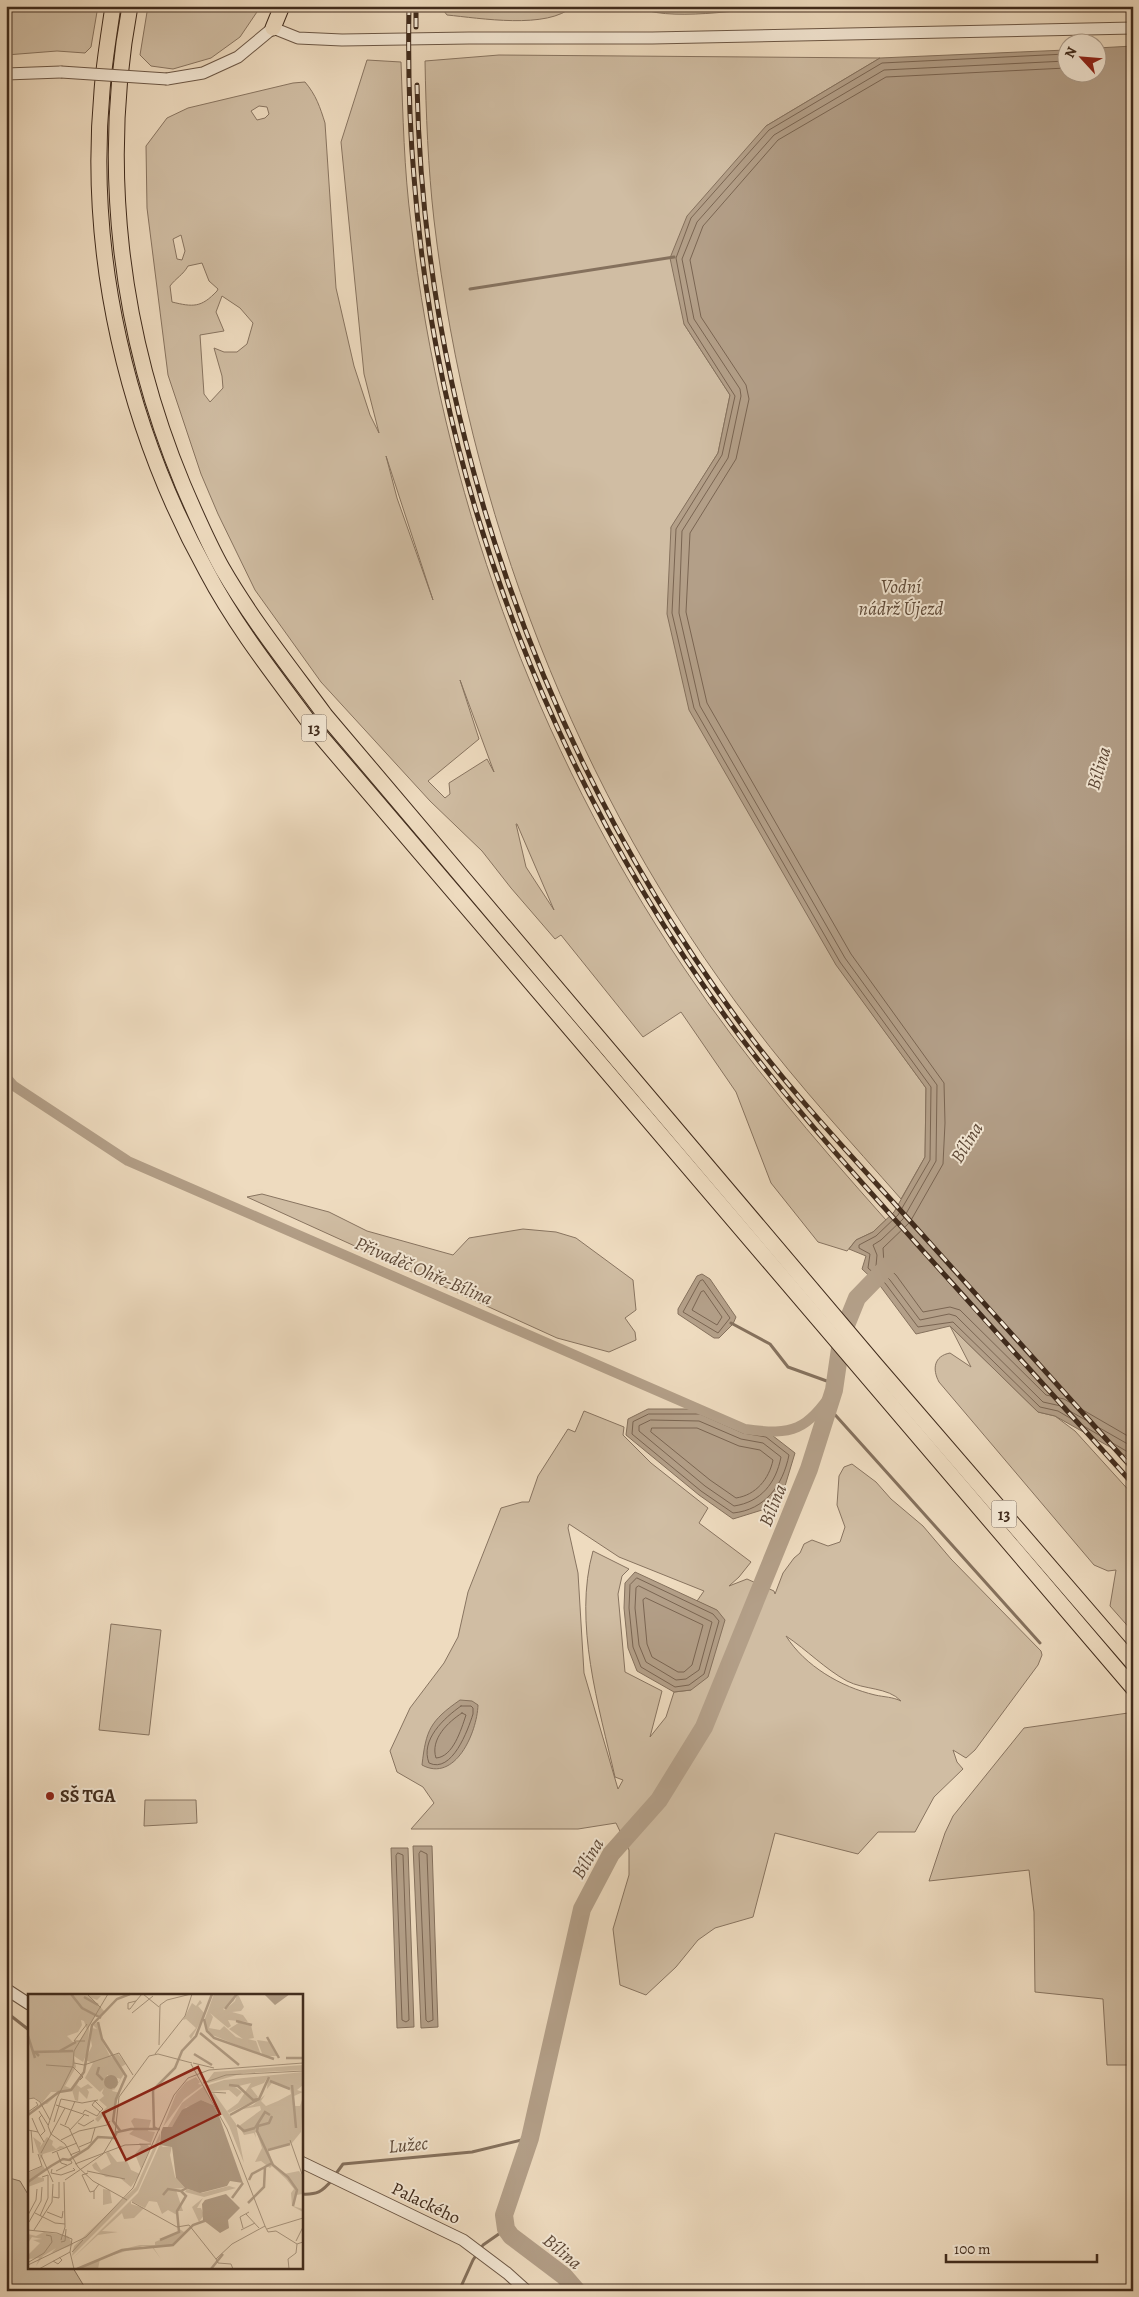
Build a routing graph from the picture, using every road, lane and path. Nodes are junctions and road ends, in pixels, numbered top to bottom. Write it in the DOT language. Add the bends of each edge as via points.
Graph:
graph roads {
  1 [pos="113,6"];
  2 [pos="130,6"];
  3 [pos="282,6"];
  4 [pos="273,28"];
  5 [pos="1133,28"];
  6 [pos="6,74"];
  7 [pos="1133,1663"];
  8 [pos="1133,1688"];
  9 [pos="6,1989"];
  10 [pos="28,2003"];
  11 [pos="302,2162"];
  12 [pos="527,2291"];
  1 -- 8 [label="highway, 13" via="102,91 102,230 124,365 148,445 179,519 239,626 312,726"];
  2 -- 7 [label="highway, 13" via="119,98 116,163 127,298 141,362 165,441 221,566 251,614 325,715"];
  3 -- 4 [label="highway"];
  4 -- 5 [label="street" via="298,38 342,40 652,38"];
  4 -- 6 [label="street, bridge" via="238,57 203,73 167,79 61,72"];
  9 -- 10 [label="street"];
  11 -- 12 [label="street, Palackého" via="455,2236"];
}
